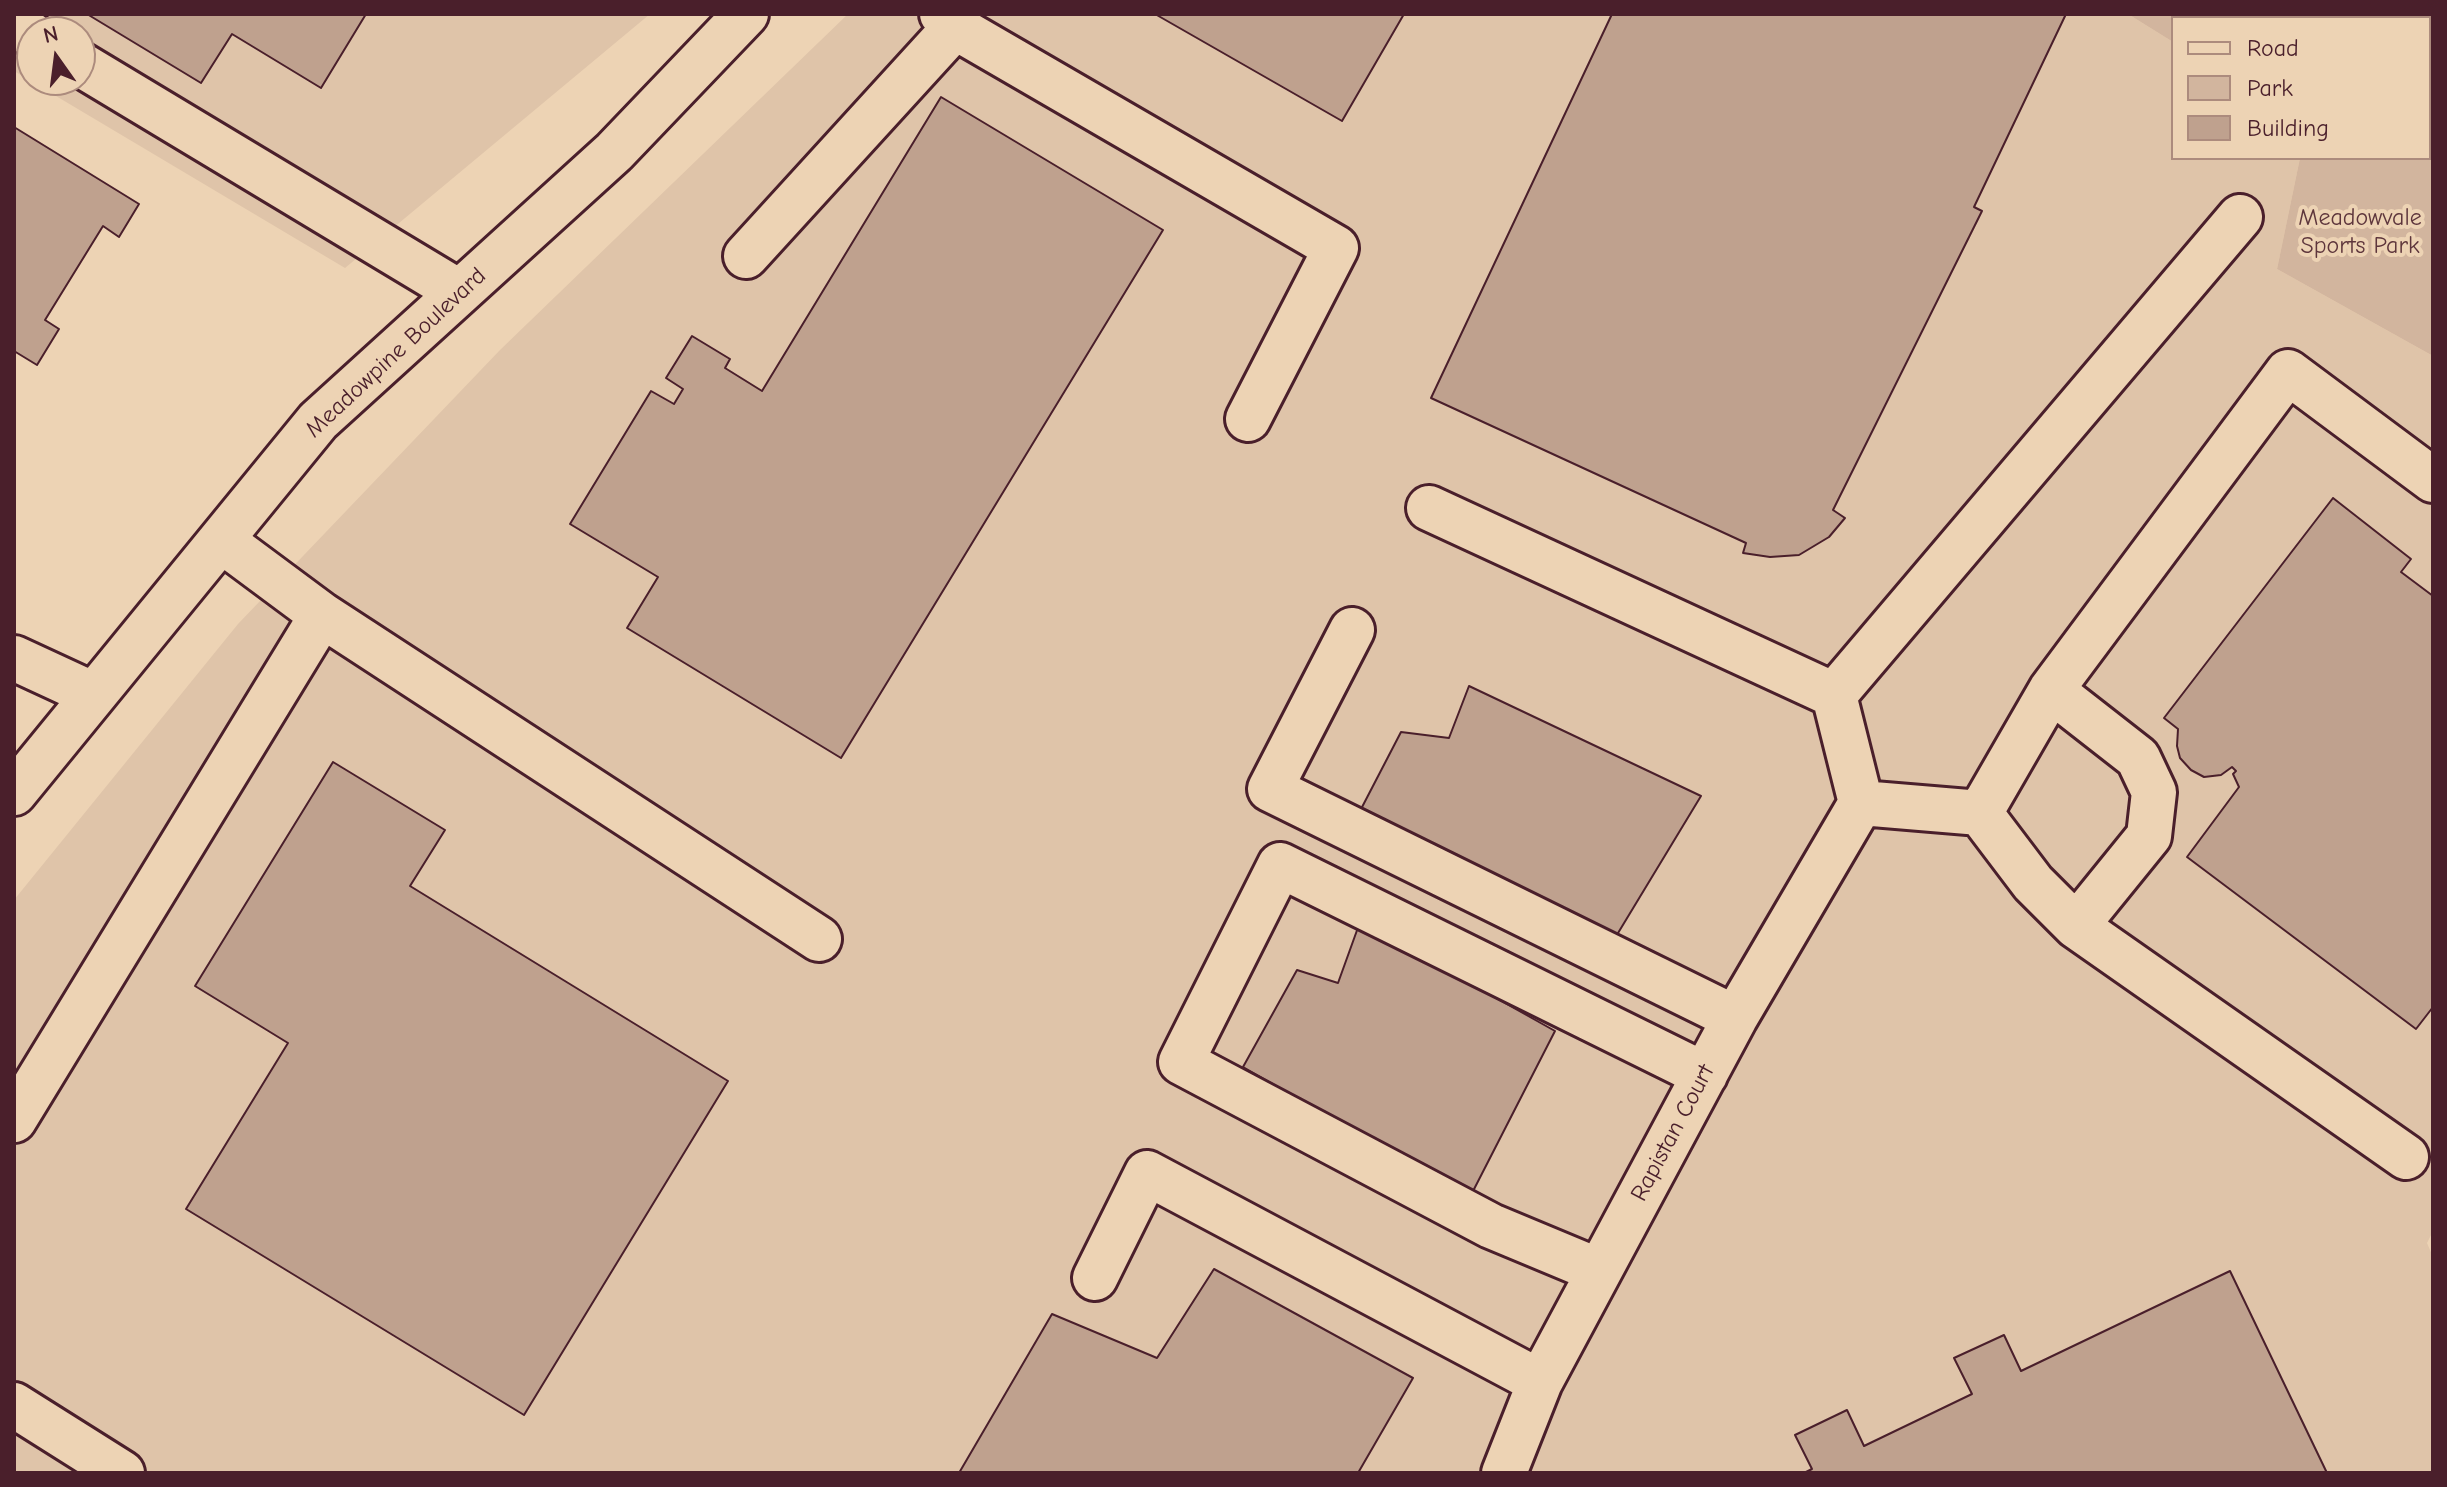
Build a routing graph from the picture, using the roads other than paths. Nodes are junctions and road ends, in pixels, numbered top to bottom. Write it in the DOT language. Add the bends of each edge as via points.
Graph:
graph roads {
  1 [pos="746,14"];
  2 [pos="949,21"];
  3 [pos="96,74"];
  4 [pos="2240,217"];
  5 [pos="746,256"];
  6 [pos="459,292"];
  7 [pos="1248,419"];
  8 [pos="2433,480"];
  9 [pos="1429,508"];
  10 [pos="221,540"];
  11 [pos="322,615"];
  12 [pos="1352,630"];
  13 [pos="14,658"];
  14 [pos="2051,690"];
  15 [pos="94,695"];
  16 [pos="1834,695"];
  17 [pos="14,793"];
  18 [pos="1861,803"];
  19 [pos="1980,813"];
  20 [pos="2076,926"];
  21 [pos="819,939"];
  22 [pos="1735,1018"];
  23 [pos="1705,1075"];
  24 [pos="14,1120"];
  25 [pos="2406,1157"];
  26 [pos="1599,1271"];
  27 [pos="1095,1278"];
  28 [pos="1540,1382"];
  29 [pos="14,1405"];
  30 [pos="122,1473"];
  31 [pos="1504,1473"];
  1 -- 6 [label="street, Meadowpine Boulevard" via="614,152"];
  2 -- 5 [label="street"];
  2 -- 7 [label="street" via="1336,248"];
  3 -- 6 [label="street"];
  4 -- 16 [label="street"];
  6 -- 10 [label="street, Meadowpine Boulevard" via="318,421"];
  8 -- 14 [label="street" via="2288,372"];
  9 -- 16 [label="street"];
  10 -- 11 [label="street"];
  10 -- 15 [label="street, Meadowpine Boulevard"];
  11 -- 21 [label="street"];
  11 -- 24 [label="street"];
  12 -- 22 [label="street" via="1270,789"];
  13 -- 15 [label="street"];
  14 -- 19 [label="street"];
  14 -- 20 [label="street" via="2138,758 2154,792 2149,836"];
  15 -- 17 [label="street, Meadowpine Boulevard"];
  16 -- 18 [label="street"];
  18 -- 19 [label="street"];
  18 -- 22 [label="street, Rapistan Court"];
  19 -- 20 [label="street" via="2033,883"];
  20 -- 25 [label="street"];
  22 -- 23 [label="street, Rapistan Court"];
  23 -- 26 [label="street, Rapistan Court"];
  23 -- 26 [label="street" via="1280,865 1181,1062 1491,1226"];
  26 -- 28 [label="street, Rapistan Court"];
  27 -- 28 [label="street" via="1147,1173"];
  28 -- 31 [label="street, Rapistan Court"];
  29 -- 30 [label="street"];
}
